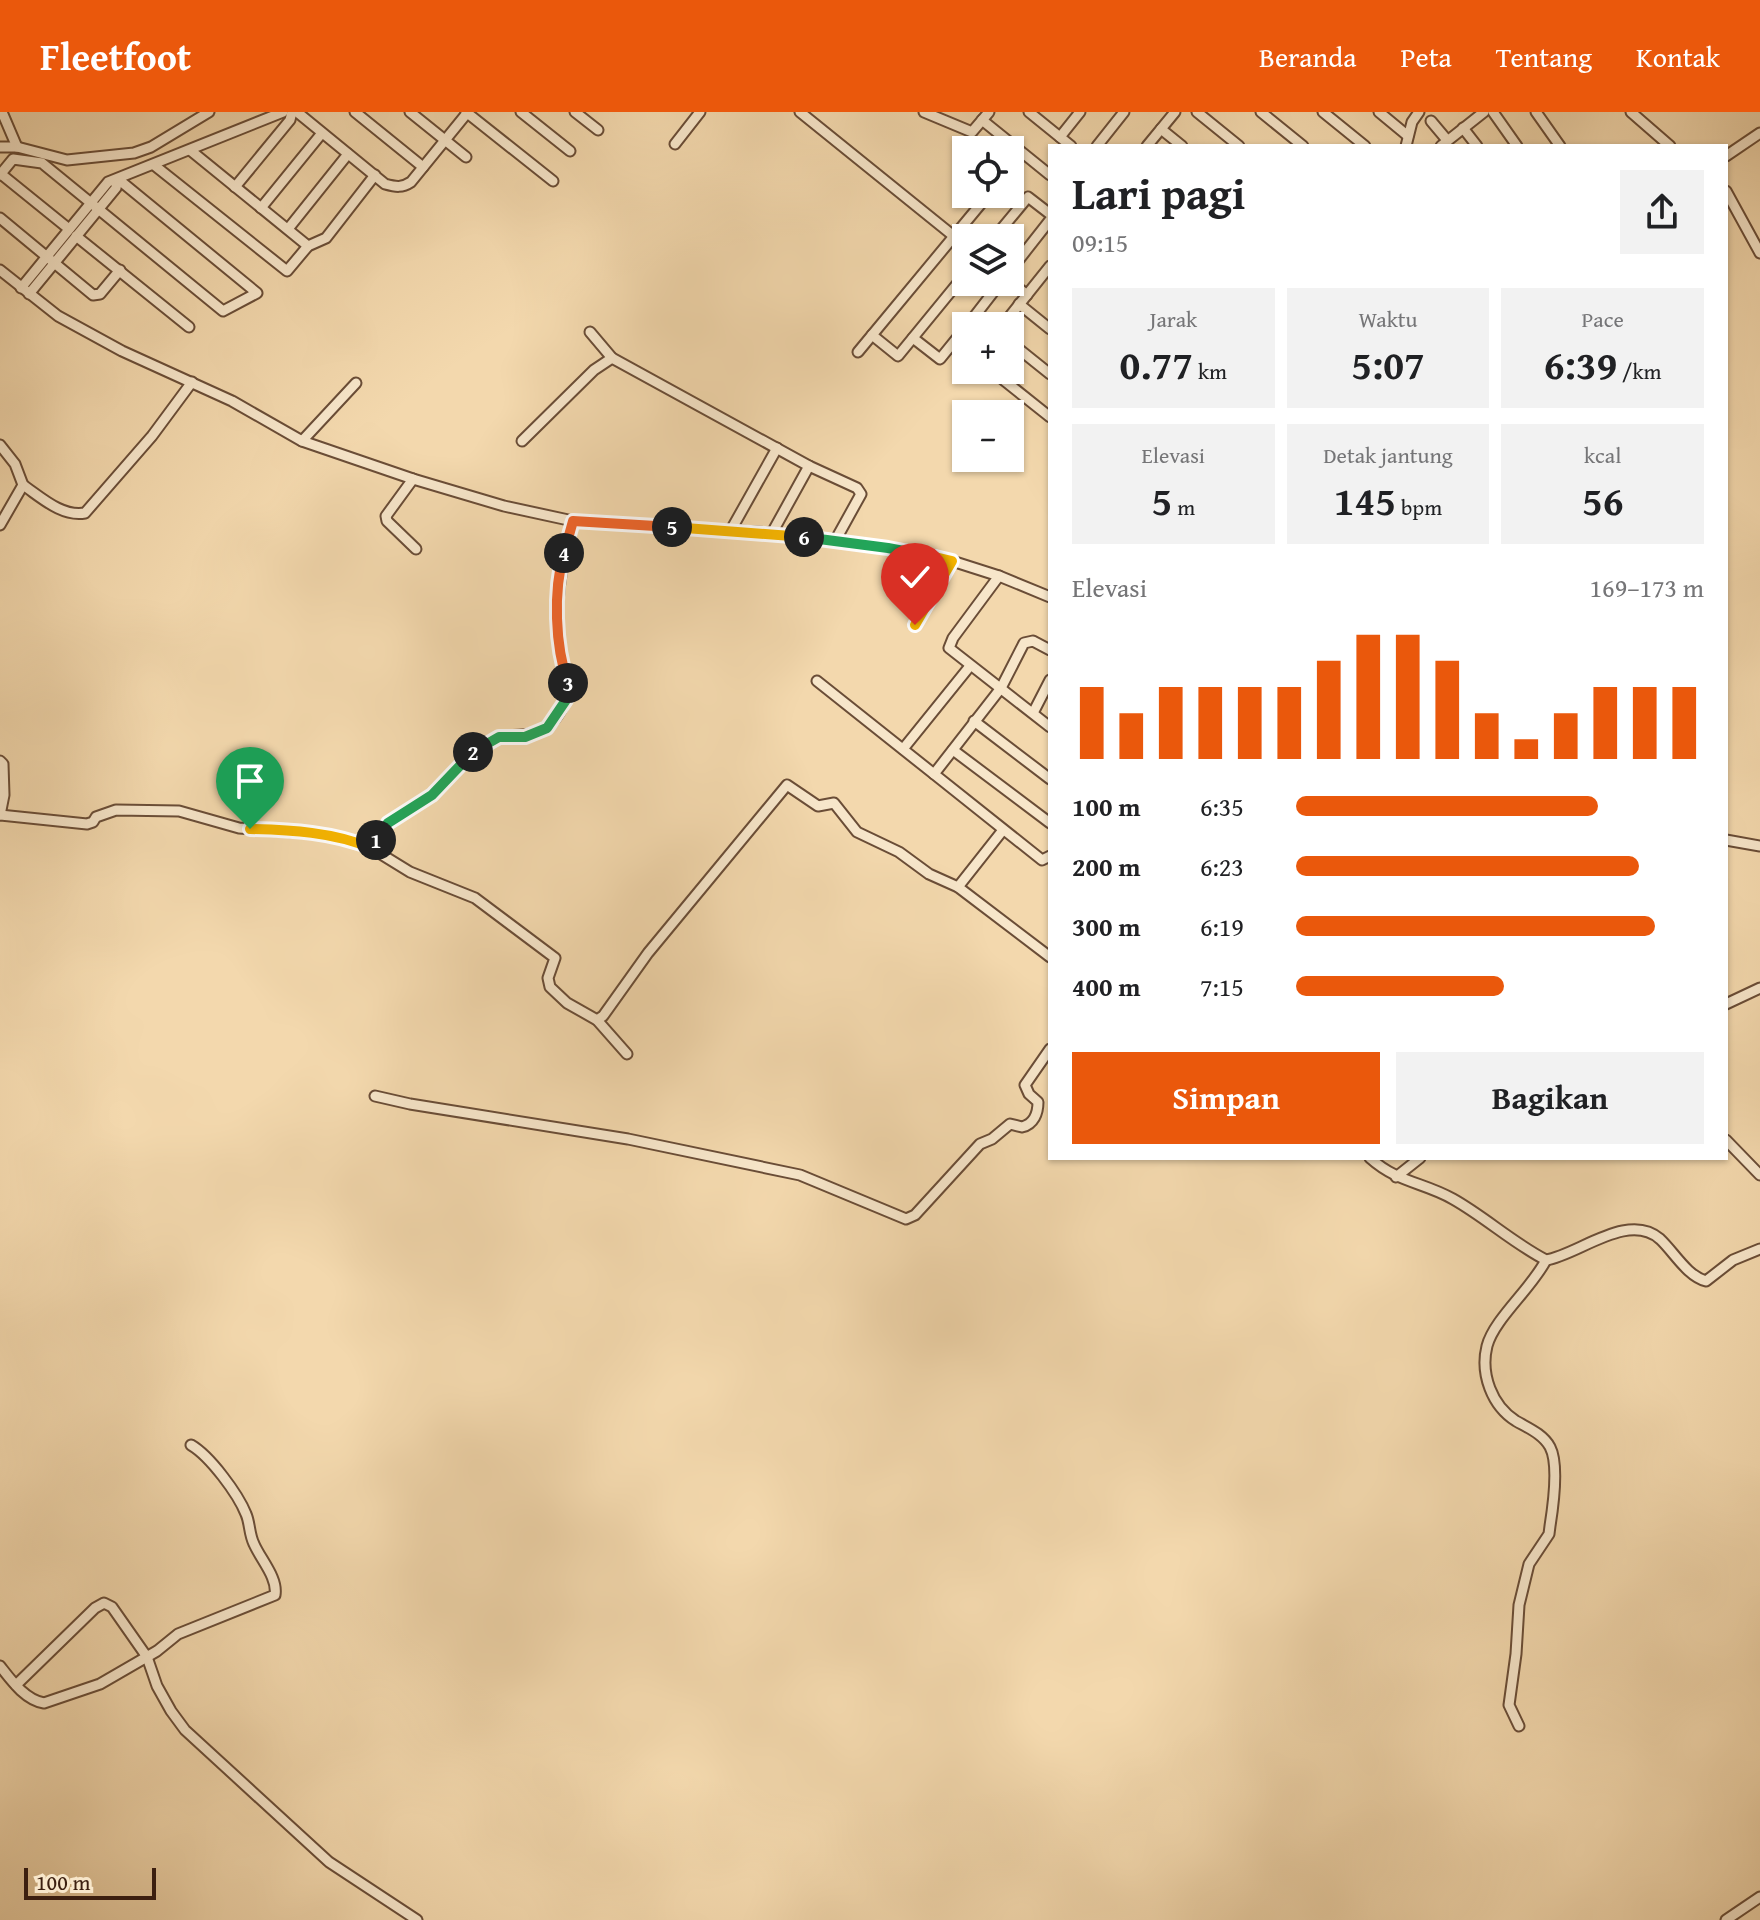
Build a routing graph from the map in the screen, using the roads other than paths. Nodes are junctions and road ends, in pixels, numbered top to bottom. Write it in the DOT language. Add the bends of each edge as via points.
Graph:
graph roads {
  1 [pos="2,112"];
  2 [pos="209,112"];
  3 [pos="283,112"];
  4 [pos="294,112"];
  5 [pos="355,112"];
  6 [pos="410,112"];
  7 [pos="467,112"];
  8 [pos="521,112"];
  9 [pos="575,112"];
  10 [pos="684,112"];
  11 [pos="800,112"];
  12 [pos="924,112"];
  13 [pos="1080,112"];
  14 [pos="1124,112"];
  15 [pos="1175,112"];
  16 [pos="1197,112"];
  17 [pos="1261,112"];
  18 [pos="1323,112"];
  19 [pos="1379,112"];
  20 [pos="1419,112"];
  21 [pos="1493,112"];
  22 [pos="1536,112"];
  23 [pos="1631,112"];
  24 [pos="1032,113"];
  25 [pos="1478,113"];
  26 [pos="942,115"];
  27 [pos="697,116"];
  28 [pos="985,116"];
  29 [pos="1431,121"];
  30 [pos="1463,128"];
  31 [pos="1161,129"];
  32 [pos="598,130"];
  33 [pos="322,133"];
  34 [pos="1760,133"];
  35 [pos="1060,137"];
  36 [pos="445,140"];
  37 [pos="1407,141"];
  38 [pos="1444,143"];
  39 [pos="675,144"];
  40 [pos="1069,144"];
  41 [pos="1099,144"];
  42 [pos="1149,144"];
  43 [pos="1180,144"];
  44 [pos="1237,144"];
  45 [pos="1301,144"];
  46 [pos="1363,144"];
  47 [pos="1475,144"];
  48 [pos="1516,144"];
  49 [pos="1559,144"];
  50 [pos="1668,144"];
  51 [pos="0,147"];
  52 [pos="17,147"];
  53 [pos="190,150"];
  54 [pos="570,151"];
  55 [pos="348,154"];
  56 [pos="1728,155"];
  57 [pos="466,157"];
  58 [pos="154,165"];
  59 [pos="423,167"];
  60 [pos="1048,173"];
  61 [pos="0,175"];
  62 [pos="375,175"];
  63 [pos="118,179"];
  64 [pos="553,181"];
  65 [pos="235,187"];
  66 [pos="1728,195"];
  67 [pos="95,206"];
  68 [pos="261,208"];
  69 [pos="977,208"];
  70 [pos="1048,212"];
  71 [pos="0,218"];
  72 [pos="1048,223"];
  73 [pos="964,224"];
  74 [pos="1006,224"];
  75 [pos="288,229"];
  76 [pos="72,232"];
  77 [pos="952,234"];
  78 [pos="952,238"];
  79 [pos="308,246"];
  80 [pos="1024,253"];
  81 [pos="1760,253"];
  82 [pos="50,259"];
  83 [pos="0,270"];
  84 [pos="120,270"];
  85 [pos="1048,272"];
  86 [pos="952,290"];
  87 [pos="25,291"];
  88 [pos="1024,293"];
  89 [pos="1027,295"];
  90 [pos="990,296"];
  91 [pos="1019,304"];
  92 [pos="977,312"];
  93 [pos="1013,312"];
  94 [pos="189,327"];
  95 [pos="1048,327"];
  96 [pos="590,332"];
  97 [pos="872,335"];
  98 [pos="913,338"];
  99 [pos="952,344"];
  100 [pos="858,352"];
  101 [pos="1024,353"];
  102 [pos="612,358"];
  103 [pos="1048,372"];
  104 [pos="192,382"];
  105 [pos="356,383"];
  106 [pos="1009,384"];
  107 [pos="1048,415"];
  108 [pos="302,441"];
  109 [pos="522,441"];
  110 [pos="0,445"];
  111 [pos="777,448"];
  112 [pos="809,466"];
  113 [pos="413,479"];
  114 [pos="23,485"];
  115 [pos="573,521"];
  116 [pos="0,525"];
  117 [pos="731,530"];
  118 [pos="772,533"];
  119 [pos="835,541"];
  120 [pos="416,549"];
  121 [pos="952,561"];
  122 [pos="999,576"];
  123 [pos="1048,596"];
  124 [pos="915,625"];
  125 [pos="1048,649"];
  126 [pos="970,666"];
  127 [pos="817,681"];
  128 [pos="1048,684"];
  129 [pos="1001,688"];
  130 [pos="1033,713"];
  131 [pos="974,721"];
  132 [pos="1048,725"];
  133 [pos="903,749"];
  134 [pos="953,750"];
  135 [pos="0,761"];
  136 [pos="934,774"];
  137 [pos="1048,777"];
  138 [pos="0,815"];
  139 [pos="1048,821"];
  140 [pos="1003,830"];
  141 [pos="1728,840"];
  142 [pos="1760,846"];
  143 [pos="371,848"];
  144 [pos="1048,857"];
  145 [pos="958,887"];
  146 [pos="1048,955"];
  147 [pos="1760,988"];
  148 [pos="1728,1003"];
  149 [pos="597,1020"];
  150 [pos="1048,1052"];
  151 [pos="627,1054"];
  152 [pos="375,1096"];
  153 [pos="1728,1142"];
  154 [pos="1373,1160"];
  155 [pos="1417,1160"];
  156 [pos="1760,1175"];
  157 [pos="1396,1177"];
  158 [pos="1760,1249"];
  159 [pos="1546,1260"];
  160 [pos="191,1445"];
  161 [pos="147,1657"];
  162 [pos="0,1666"];
  163 [pos="16,1685"];
  164 [pos="1519,1726"];
  165 [pos="1760,1897"];
  166 [pos="417,1920"];
  167 [pos="1726,1920"];
  1 -- 52 [label="street"];
  2 -- 52 [label="street" via="134,153 67,160"];
  3 -- 53 [label="street"];
  4 -- 33 [label="street"];
  4 -- 65 [label="street"];
  5 -- 59 [label="street"];
  6 -- 36 [label="street"];
  7 -- 36 [label="street"];
  7 -- 64 [label="street"];
  8 -- 54 [label="street"];
  9 -- 32 [label="street"];
  10 -- 27 [label="street"];
  11 -- 77 [label="street"];
  12 -- 26 [label="street"];
  13 -- 35 [label="street"];
  14 -- 41 [label="street"];
  15 -- 31 [label="street"];
  16 -- 44 [label="street"];
  17 -- 45 [label="street"];
  18 -- 46 [label="street"];
  19 -- 37 [label="street"];
  20 -- 37 [label="street"];
  21 -- 48 [label="street"];
  22 -- 49 [label="street"];
  23 -- 50 [label="street"];
  24 -- 35 [label="street"];
  25 -- 30 [label="street"];
  26 -- 28 [label="street" via="972,132"];
  27 -- 39 [label="street"];
  28 -- 60 [label="street"];
  29 -- 38 [label="street"];
  30 -- 38 [label="street"];
  30 -- 47 [label="street"];
  31 -- 42 [label="street"];
  31 -- 43 [label="street"];
  33 -- 55 [label="street"];
  33 -- 68 [label="street"];
  34 -- 56 [label="street"];
  35 -- 40 [label="street"];
  36 -- 57 [label="street"];
  36 -- 59 [label="street"];
  51 -- 52 [label="street"];
  53 -- 58 [label="street"];
  53 -- 65 [label="street"];
  55 -- 62 [label="street"];
  55 -- 75 [label="street"];
  58 -- 63 [label="street"];
  58 -- 79 [label="street" via="283,270"];
  59 -- 62 [label="street" via="404,187 385,184"];
  61 -- 67 [label="street" via="13,159 42,163"];
  61 -- 76 [label="street"];
  62 -- 79 [label="street" via="326,238"];
  63 -- 67 [label="street" via="108,182"];
  63 -- 67 [label="street" via="257,293 223,311"];
  65 -- 68 [label="street"];
  66 -- 81 [label="street"];
  67 -- 76 [label="street"];
  68 -- 75 [label="street"];
  69 -- 73 [label="street"];
  70 -- 74 [label="street" via="1028,197"];
  71 -- 82 [label="street"];
  72 -- 80 [label="street"];
  75 -- 79 [label="street"];
  76 -- 82 [label="street"];
  76 -- 84 [label="street"];
  78 -- 97 [label="street"];
  82 -- 84 [label="street" via="97,296"];
  82 -- 87 [label="street"];
  83 -- 87 [label="street"];
  84 -- 94 [label="street"];
  85 -- 89 [label="street"];
  86 -- 98 [label="street"];
  87 -- 104 [label="street" via="81,329"];
  88 -- 89 [label="street"];
  89 -- 91 [label="street"];
  90 -- 92 [label="street"];
  91 -- 93 [label="street"];
  91 -- 95 [label="street"];
  96 -- 102 [label="street"];
  97 -- 98 [label="street" via="898,356"];
  97 -- 100 [label="street"];
  98 -- 99 [label="street" via="940,359"];
  101 -- 103 [label="street"];
  102 -- 109 [label="street"];
  102 -- 111 [label="street"];
  104 -- 108 [label="street"];
  104 -- 114 [label="street" via="85,513 59,509"];
  105 -- 108 [label="street"];
  106 -- 107 [label="street"];
  108 -- 113 [label="street"];
  110 -- 114 [label="street"];
  111 -- 112 [label="street"];
  111 -- 117 [label="street"];
  112 -- 118 [label="street"];
  112 -- 119 [label="street" via="861,494"];
  113 -- 115 [label="street"];
  113 -- 120 [label="street" via="386,516"];
  114 -- 116 [label="street"];
  115 -- 117 [label="street"];
  115 -- 143 [label="street" via="557,598 560,652 569,686 553,723 540,733 483,744 432,795 388,823"];
  117 -- 118 [label="street"];
  118 -- 119 [label="street"];
  119 -- 121 [label="street"];
  121 -- 122 [label="street"];
  121 -- 124 [label="street"];
  122 -- 123 [label="street"];
  122 -- 126 [label="street" via="950,645"];
  125 -- 129 [label="street" via="1033,641 1024,643"];
  126 -- 129 [label="street"];
  126 -- 133 [label="street"];
  127 -- 133 [label="street"];
  128 -- 130 [label="street"];
  129 -- 130 [label="street"];
  129 -- 131 [label="street"];
  130 -- 132 [label="street"];
  131 -- 134 [label="street"];
  131 -- 137 [label="street"];
  133 -- 136 [label="street"];
  134 -- 136 [label="street"];
  134 -- 139 [label="street"];
  135 -- 138 [label="street"];
  136 -- 140 [label="street"];
  138 -- 143 [label="street" via="87,824 116,810 179,811 239,828 321,834"];
  140 -- 144 [label="street" via="1042,860"];
  140 -- 145 [label="street"];
  141 -- 142 [label="street"];
  143 -- 149 [label="street" via="420,877 464,892 517,928 555,958 548,978 554,992"];
  145 -- 146 [label="street"];
  145 -- 149 [label="street" via="857,832 834,803 818,806 787,785"];
  147 -- 148 [label="street"];
  149 -- 151 [label="street"];
  150 -- 152 [label="street" via="1025,1085 1038,1102 1030,1123 1010,1124 980,1144 906,1219 800,1175"];
  153 -- 156 [label="street"];
  154 -- 157 [label="street"];
  155 -- 157 [label="street"];
  157 -- 159 [label="street" via="1445,1194"];
  158 -- 159 [label="street" via="1733,1260 1706,1281 1660,1239 1641,1230 1602,1237"];
  159 -- 164 [label="street" via="1492,1334 1486,1354 1486,1378 1498,1405 1545,1439 1552,1452 1549,1534 1529,1564 1519,1605 1509,1705"];
  160 -- 161 [label="street" via="206,1456 243,1507 276,1592 178,1634"];
  161 -- 163 [label="street" via="100,1684 44,1703"];
  161 -- 163 [label="street" via="104,1603"];
  161 -- 166 [label="street" via="157,1686 185,1730 329,1862"];
  162 -- 163 [label="street"];
  165 -- 167 [label="street"];
}
